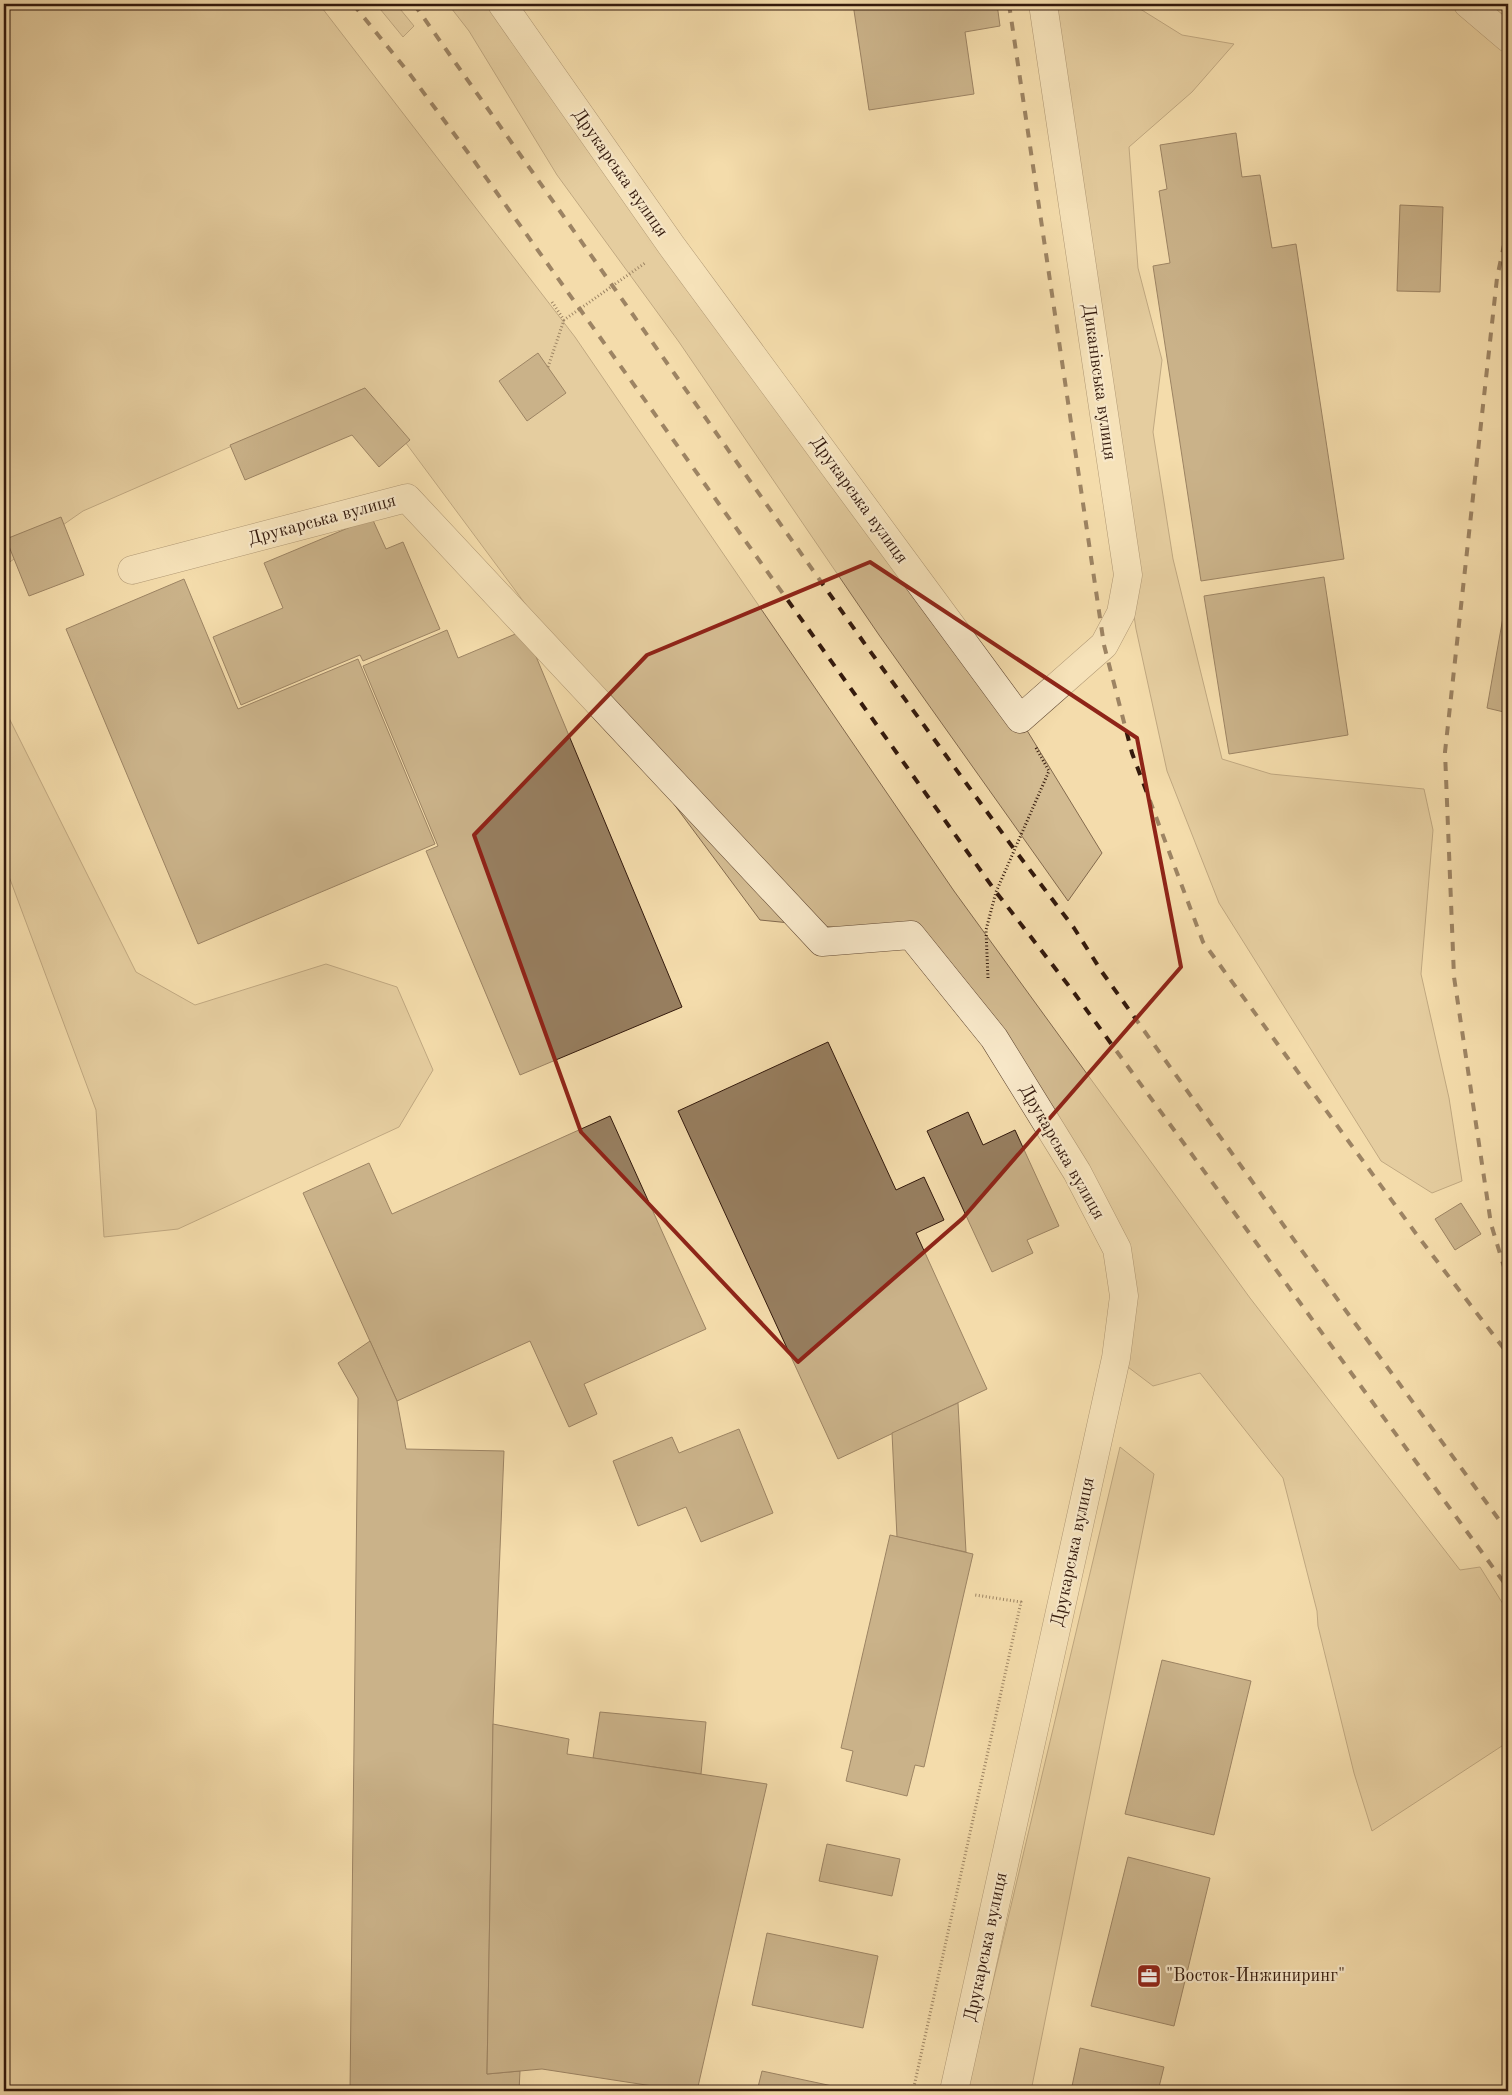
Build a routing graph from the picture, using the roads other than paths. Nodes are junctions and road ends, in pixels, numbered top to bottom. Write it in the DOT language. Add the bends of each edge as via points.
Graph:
graph roads {
  1 [pos="502,4"];
  2 [pos="1043,4"];
  3 [pos="1468,4"];
  4 [pos="1508,38"];
  5 [pos="132,570"];
  6 [pos="1020,719"];
  7 [pos="954,2091"];
  1 -- 6 [label="street, Друкарська вулиця" via="671,245"];
  2 -- 6 [label="street, Диканівська вулиця" via="1128,575 1121,613 1104,645"];
  3 -- 4 [label="street"];
  5 -- 7 [label="street, Друкарська вулиця" via="407,498 822,942 912,935 994,1038 1078,1172 1116,1248 1124,1296 1116,1358"];
}
